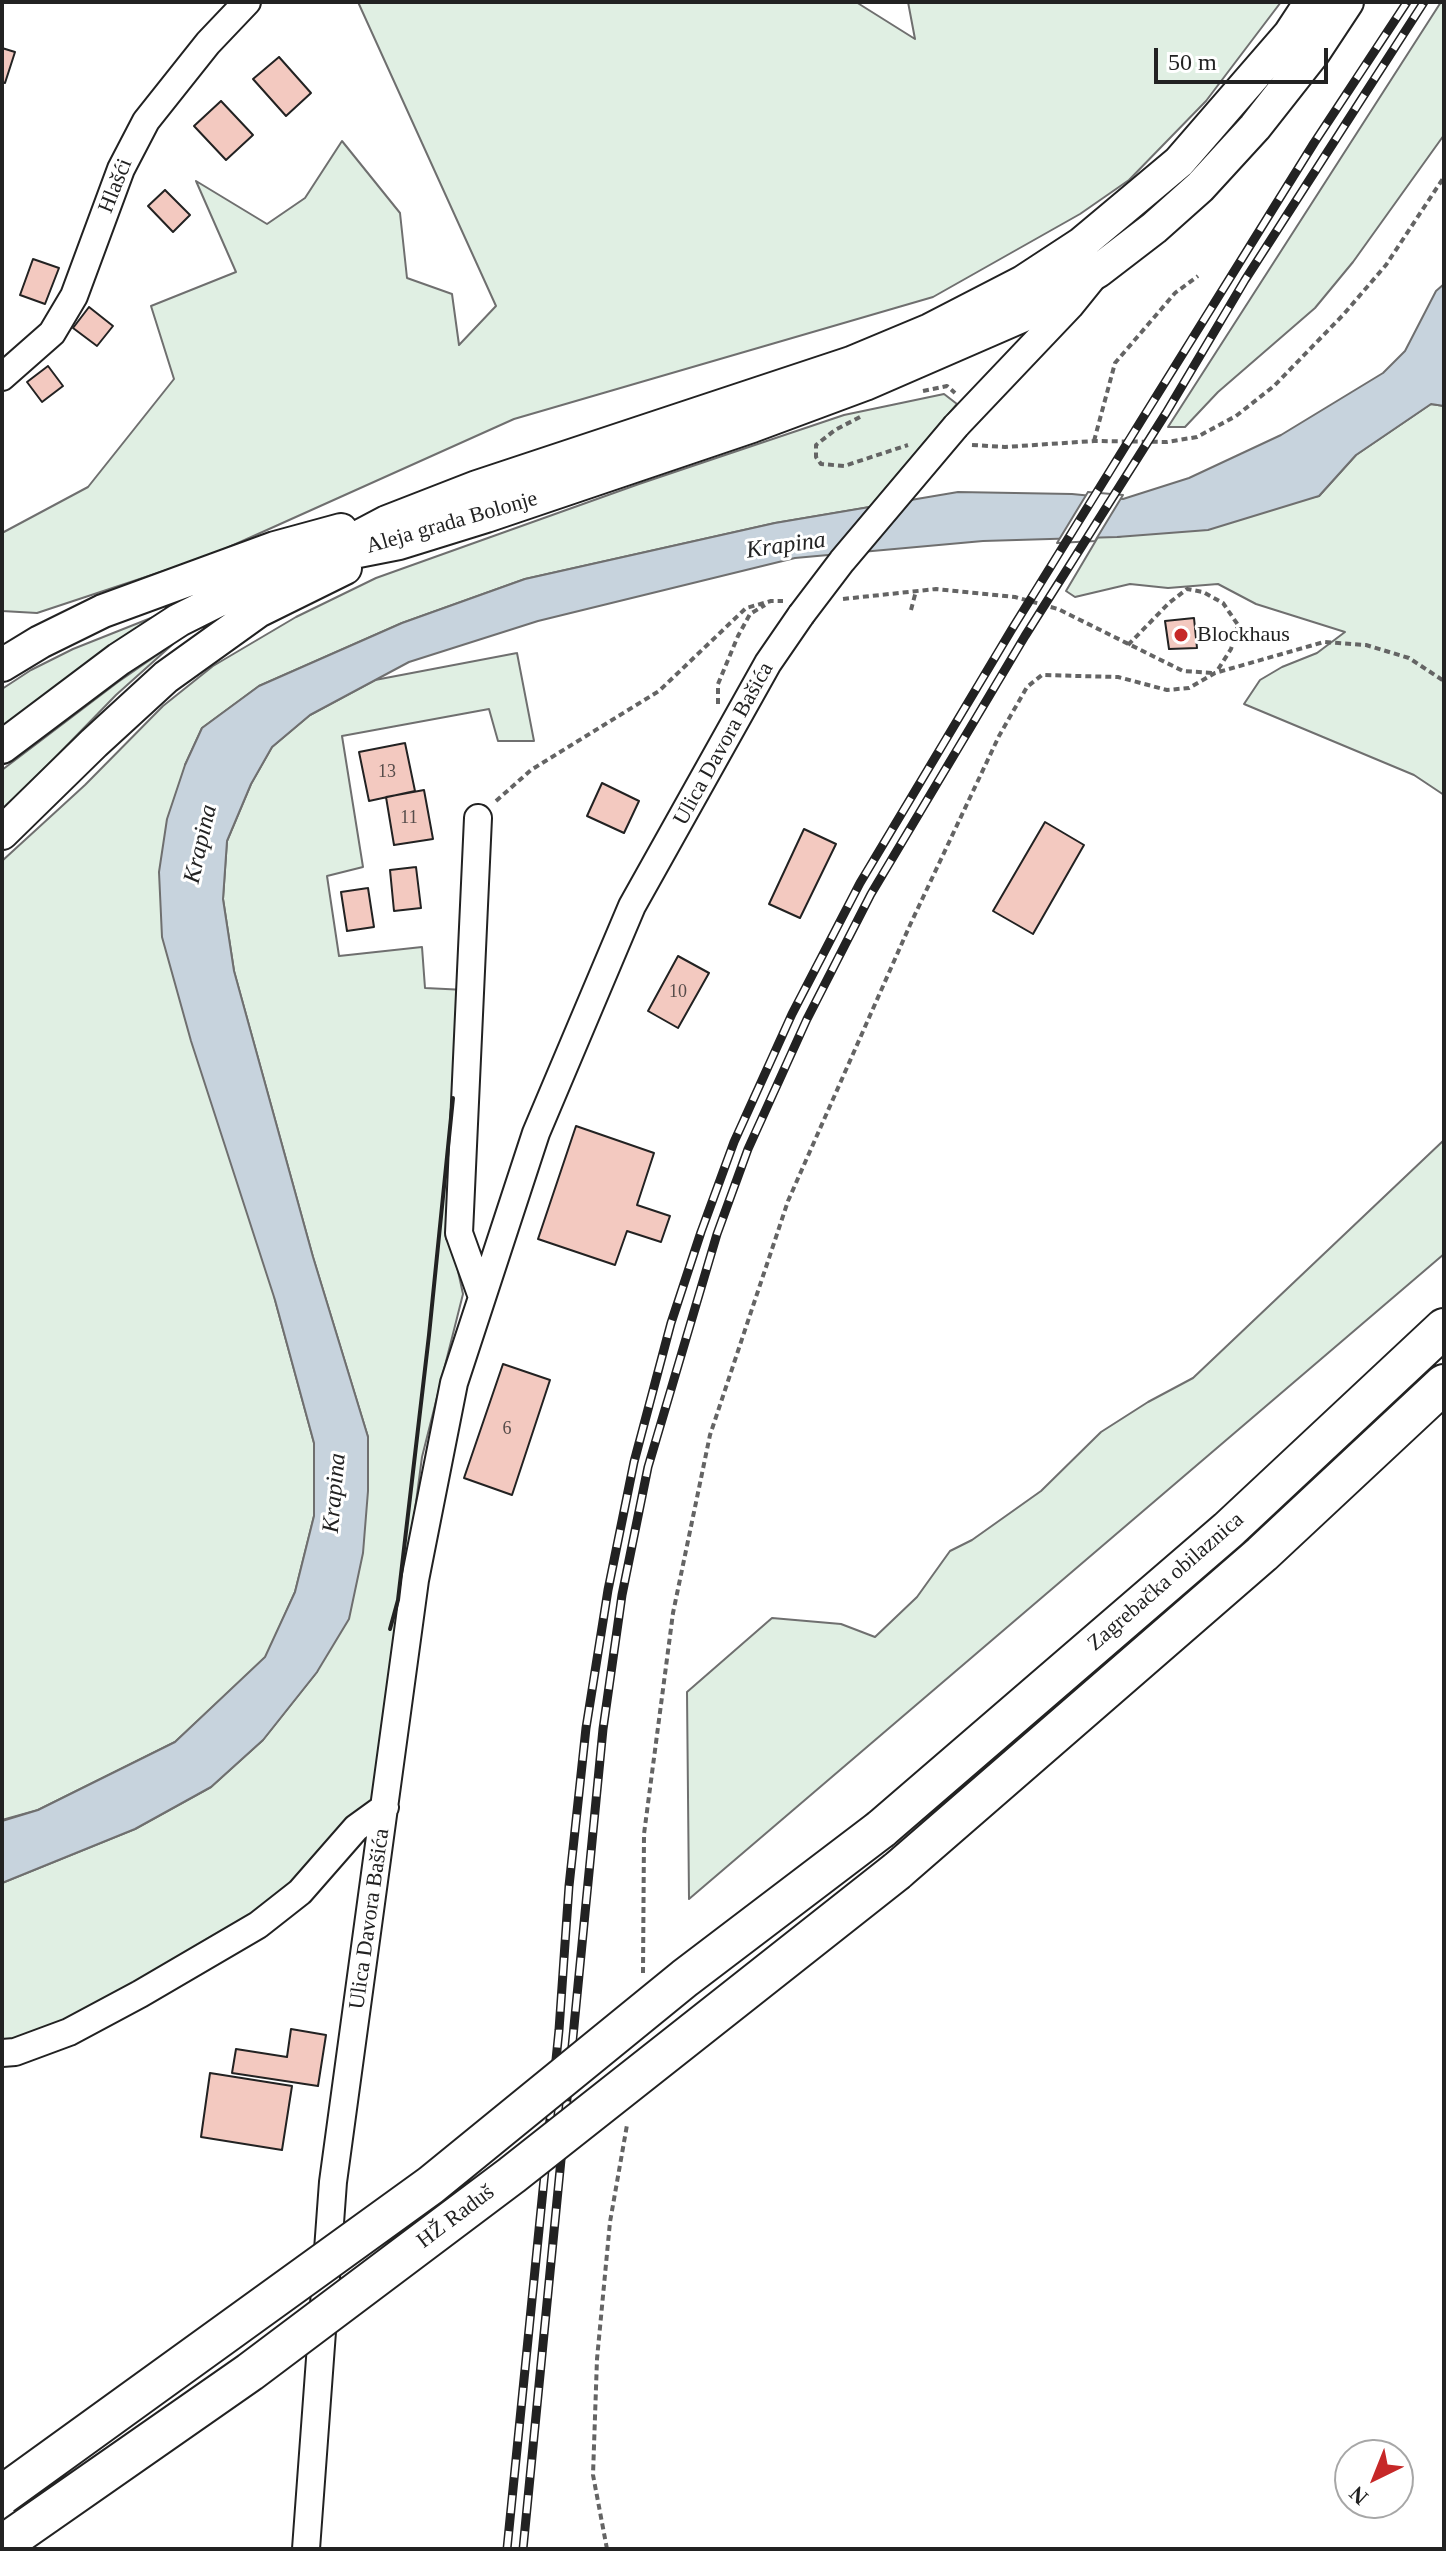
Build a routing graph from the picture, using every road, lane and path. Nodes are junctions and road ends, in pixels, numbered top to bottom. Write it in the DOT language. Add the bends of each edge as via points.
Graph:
graph roads {
  1 [pos="247,2"];
  2 [pos="1311,2"];
  3 [pos="1347,2"];
  4 [pos="1444,177"];
  5 [pos="1098,271"];
  6 [pos="1198,276"];
  7 [pos="2,377"];
  8 [pos="922,391"];
  9 [pos="868,414"];
  10 [pos="963,426"];
  11 [pos="1094,441"];
  12 [pos="918,442"];
  13 [pos="393,532"];
  14 [pos="916,591"];
  15 [pos="771,601"];
  16 [pos="1058,609"];
  17 [pos="911,610"];
  18 [pos="1128,645"];
  19 [pos="2,665"];
  20 [pos="1215,673"];
  21 [pos="1444,681"];
  22 [pos="737,721"];
  23 [pos="2,747"];
  24 [pos="478,818"];
  25 [pos="2,833"];
  26 [pos="482,1297"];
  27 [pos="1444,1328"];
  28 [pos="1444,1384"];
  29 [pos="385,1807"];
  30 [pos="881,1829"];
  31 [pos="897,1871"];
  32 [pos="643,1987"];
  33 [pos="2,2053"];
  34 [pos="629,2112"];
  35 [pos="2,2495"];
  36 [pos="2,2514"];
  37 [pos="2,2545"];
  38 [pos="8,2549"];
  39 [pos="306,2549"];
  40 [pos="607,2549"];
  1 -- 7 [label="street, Hlašći" via="146,121 121,169 74,296 52,333"];
  2 -- 13 [label="main road, Aleja grada Bolonje" via="1290,34 1179,162 1081,244 1023,282 851,363 477,487"];
  3 -- 5 [label="main road, Aleja grada Bolonje" via="1255,127 1200,187"];
  4 -- 11 [label="path" via="1386,265 1343,315 1274,386 1236,416 1197,437"];
  5 -- 10 [label="street, Ulica Davora Bašića"];
  5 -- 13 [label="main road, Aleja grada Bolonje" via="1026,314 752,426"];
  6 -- 11 [label="path" via="1175,293 1115,363"];
  8 -- 10 [label="path" via="947,386"];
  9 -- 12 [label="path" via="816,445 821,464 844,466"];
  10 -- 11 [label="path" via="1005,447"];
  10 -- 22 [label="street, Ulica Davora Bašića, bridge" via="842,561 768,663"];
  13 -- 19 [label="main road" via="326,533 193,577 103,611"];
  13 -- 23 [label="main road, Aleja grada Bolonje" via="259,580 179,620"];
  13 -- 25 [label="main road" via="258,611 166,677"];
  14 -- 17 [label="path"];
  15 -- 22 [label="path" via="750,614 718,684 719,708"];
  16 -- 18 [label="path"];
  18 -- 20 [label="path" via="1183,671"];
  18 -- 20 [label="path" via="1187,589 1203,592 1223,603 1238,625 1231,649"];
  20 -- 21 [label="path" via="1324,642 1366,645 1409,658"];
  20 -- 32 [label="path" via="1189,688 1167,690 1118,677 1042,675 1027,687 986,763 788,1201 710,1435 673,1613 644,1834"];
  22 -- 26 [label="street, Ulica Davora Bašića" via="632,906 536,1133"];
  24 -- 26 [label="street" via="459,1233"];
  26 -- 29 [label="street, Ulica Davora Bašića" via="454,1383 415,1580"];
  27 -- 30 [label="highway, Zagrebačka obilaznica" via="1228,1530"];
  28 -- 31 [label="highway, Zagrebačka obilaznica" via="1262,1554"];
  29 -- 33 [label="street" via="356,1828 300,1892 258,1925 69,2032"];
  29 -- 39 [label="street, Ulica Davora Bašića" via="333,2182"];
  30 -- 35 [label="highway, HŽ Raduš, bridge" via="685,1978 431,2185"];
  31 -- 37 [label="highway, HŽ Raduš, bridge" via="499,2185 250,2372"];
  34 -- 40 [label="path" via="610,2222 597,2359 593,2475"];
  36 -- 38 [label="main road"];
}
